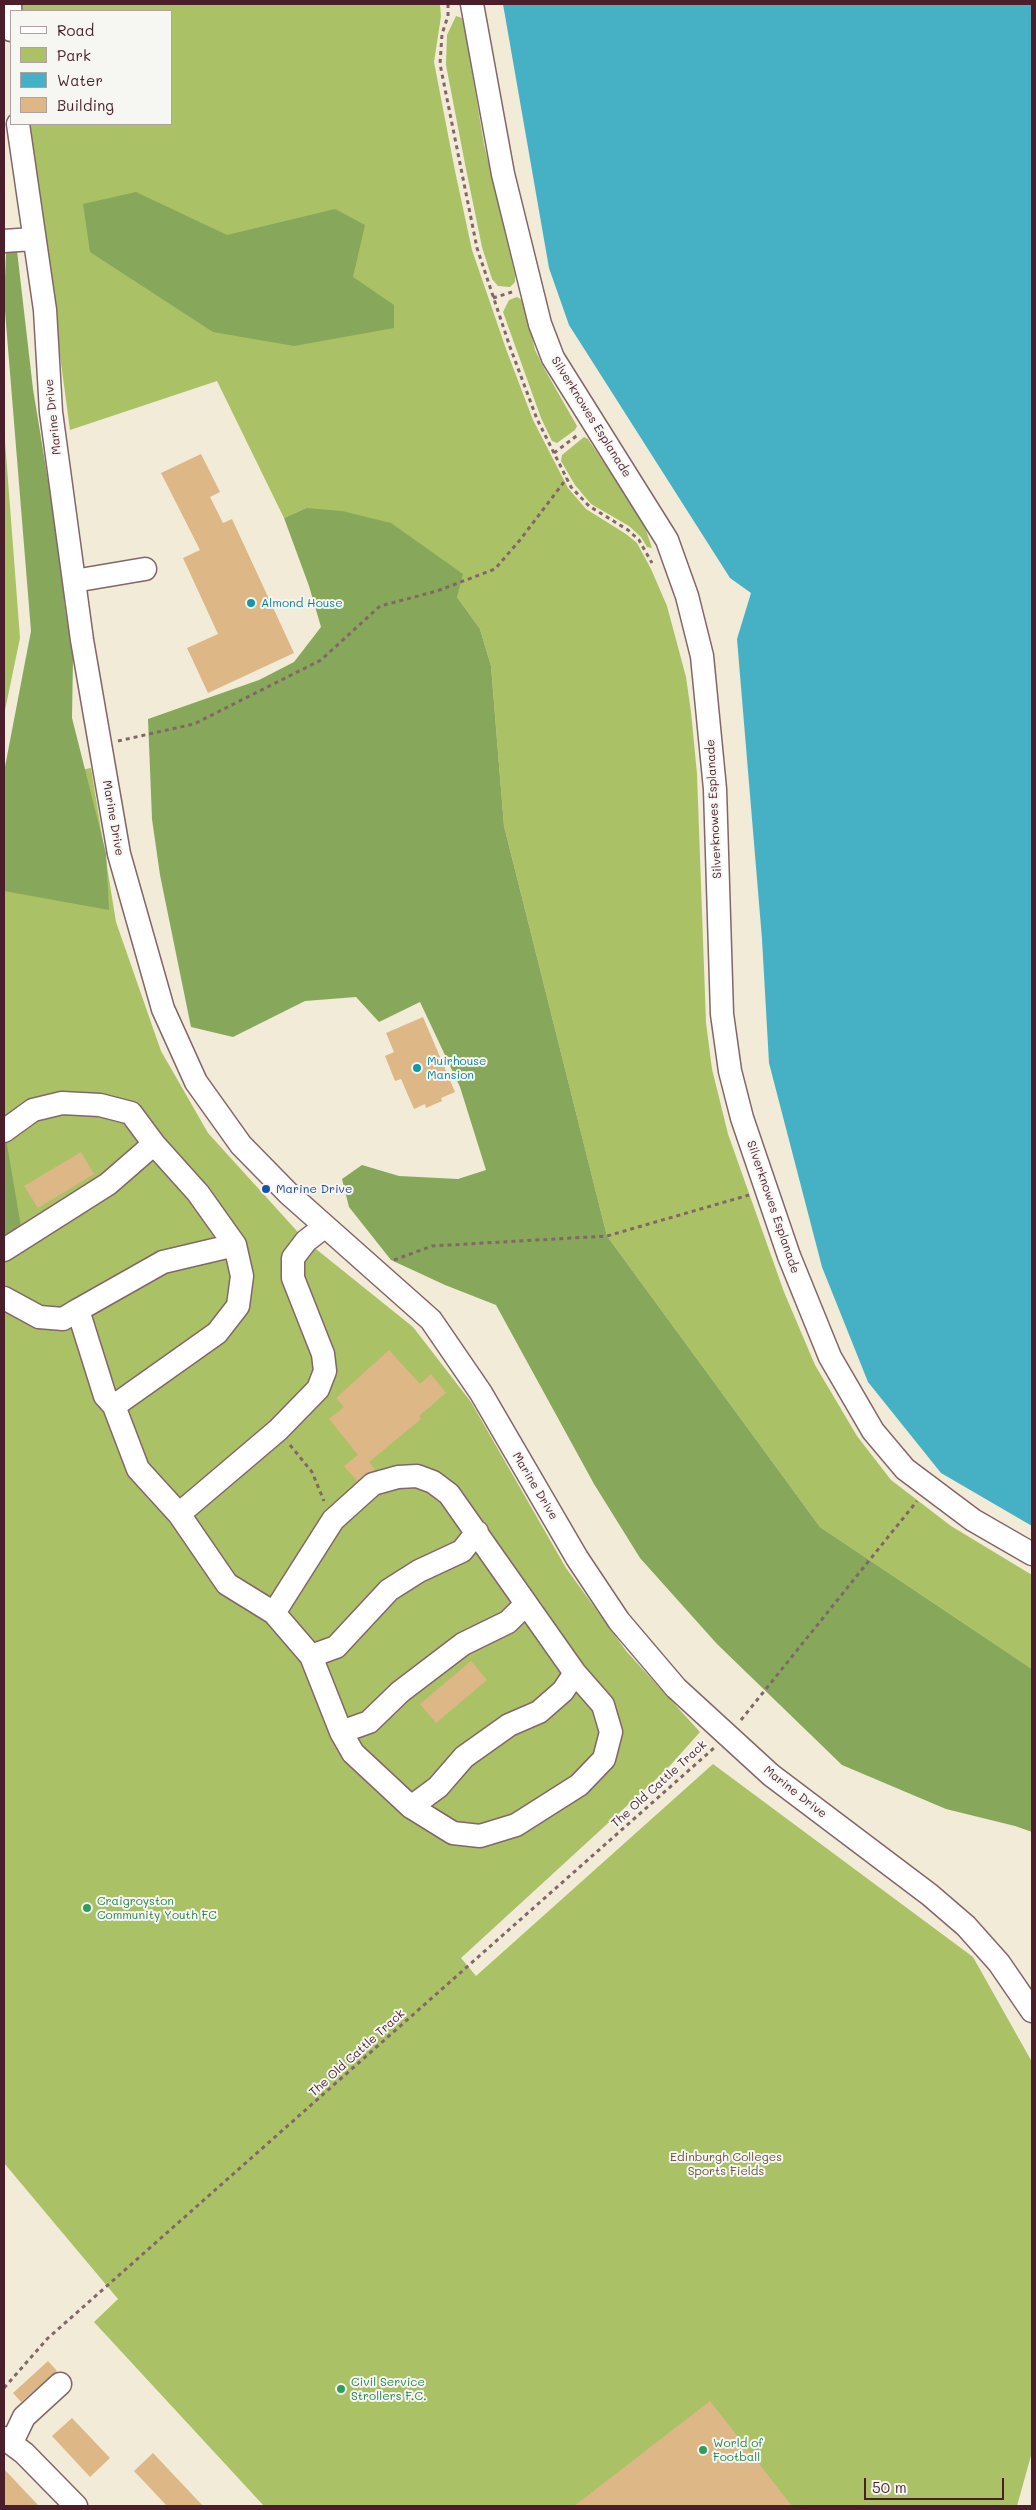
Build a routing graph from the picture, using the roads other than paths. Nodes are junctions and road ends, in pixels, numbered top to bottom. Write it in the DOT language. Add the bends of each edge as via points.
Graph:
graph roads {
  1 [pos="472,4"];
  2 [pos="18,125"];
  3 [pos="34,239"];
  4 [pos="4,241"];
  5 [pos="144,569"];
  6 [pos="74,581"];
  7 [pos="4,1131"];
  8 [pos="154,1144"];
  9 [pos="324,1227"];
  10 [pos="235,1245"];
  11 [pos="4,1250"];
  12 [pos="4,1298"];
  13 [pos="78,1310"];
  14 [pos="114,1406"];
  15 [pos="179,1514"];
  16 [pos="477,1532"];
  17 [pos="1032,1554"];
  18 [pos="525,1605"];
  19 [pos="274,1613"];
  20 [pos="311,1656"];
  21 [pos="575,1673"];
  22 [pos="340,1732"];
  23 [pos="411,1807"];
  24 [pos="1032,2012"];
  25 [pos="60,2384"];
  26 [pos="8,2440"];
  27 [pos="76,2506"];
  1 -- 17 [label="street, Silverknowes Esplanade" via="503,174 540,324 553,358 668,540 687,596 702,656 714,789 722,1014 732,1080 789,1256 830,1357 873,1430 905,1468 973,1520"];
  2 -- 3 [label="street, Marine Drive"];
  3 -- 4 [label="street"];
  3 -- 6 [label="street, Marine Drive" via="44,310 51,412"];
  5 -- 6 [label="street"];
  6 -- 9 [label="street, Marine Drive" via="119,854 163,1009 196,1082 241,1145"];
  7 -- 8 [label="street" via="32,1110 62,1103 100,1105 131,1112"];
  8 -- 10 [label="street" via="198,1193"];
  8 -- 11 [label="street" via="108,1184"];
  9 -- 15 [label="street" via="306,1241 293,1258 293,1278 323,1354 325,1371 318,1389 278,1430"];
  9 -- 24 [label="street, Marine Drive" via="431,1320 481,1393 577,1558 619,1621 676,1688 771,1775 966,1926 999,1963"];
  10 -- 13 [label="street" via="162,1262"];
  10 -- 14 [label="street" via="242,1276 238,1306 217,1333"];
  12 -- 13 [label="street" via="39,1317 63,1318"];
  13 -- 14 [label="street" via="105,1396"];
  14 -- 15 [label="street" via="138,1469"];
  15 -- 19 [label="street" via="227,1584"];
  16 -- 18 [label="street"];
  16 -- 19 [label="street" via="449,1494 433,1482 416,1476 373,1484 333,1520"];
  16 -- 20 [label="street" via="462,1552 419,1571 389,1590 336,1647"];
  18 -- 21 [label="street"];
  18 -- 22 [label="street" via="508,1622 463,1644 400,1692 369,1722"];
  19 -- 20 [label="street"];
  20 -- 22 [label="street"];
  21 -- 23 [label="street" via="563,1691 538,1712 509,1725 464,1756 438,1787"];
  21 -- 23 [label="street" via="603,1706 611,1732 604,1759 579,1786 516,1825 480,1836 453,1833"];
  22 -- 23 [label="street" via="353,1752"];
  25 -- 26 [label="street" via="24,2417"];
  26 -- 27 [label="street"];
}
